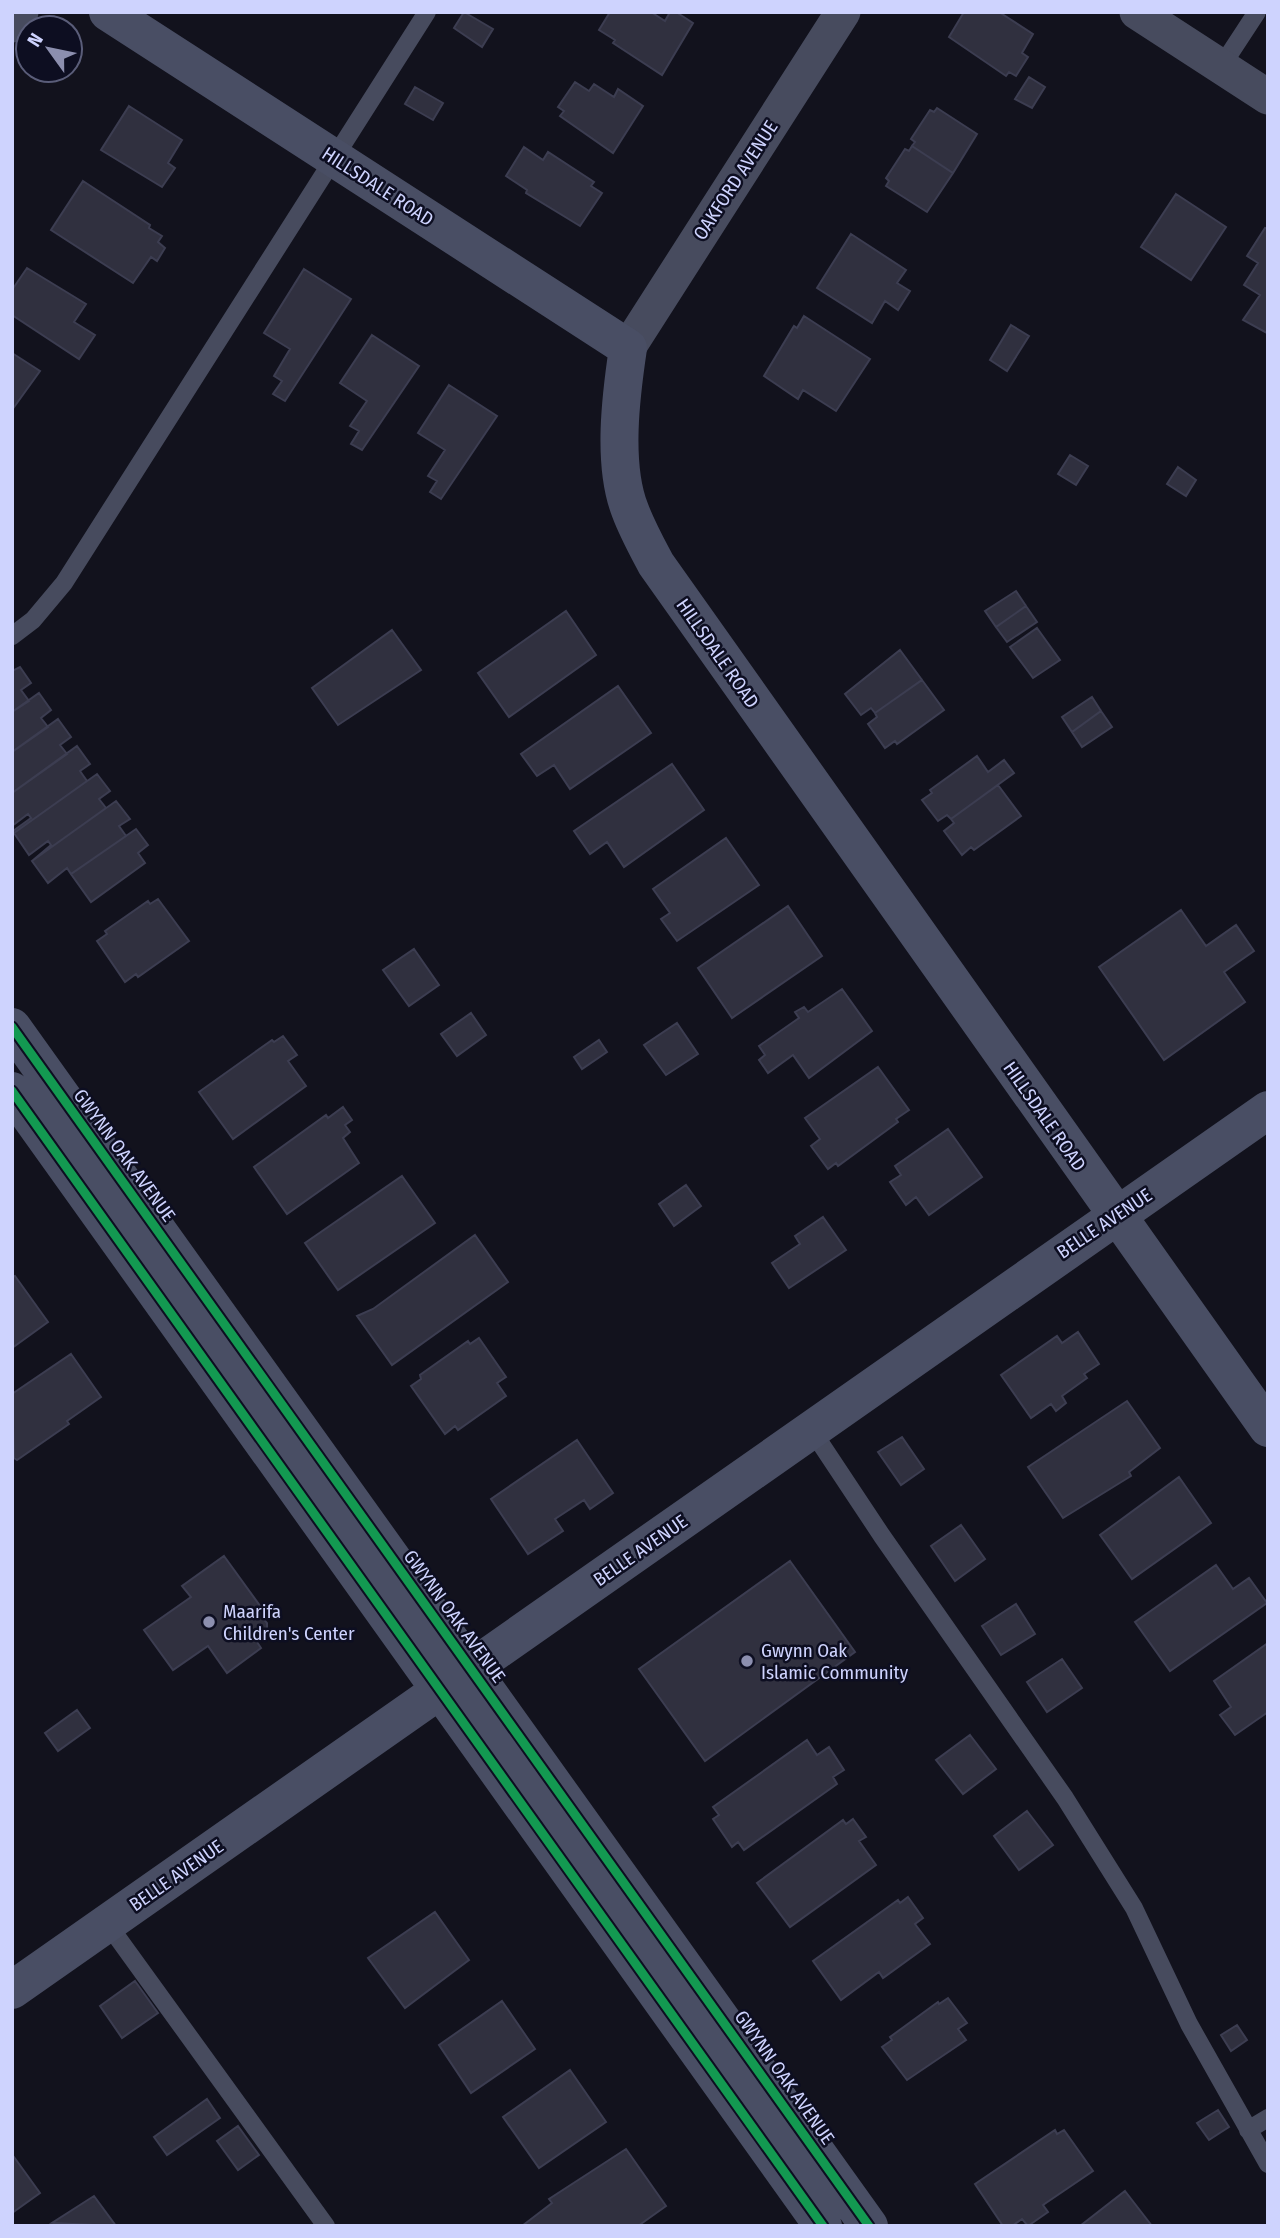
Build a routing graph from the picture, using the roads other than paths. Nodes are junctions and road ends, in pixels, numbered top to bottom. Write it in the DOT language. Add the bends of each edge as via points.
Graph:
graph roads {
  1 [pos="20,12"];
  2 [pos="108,12"];
  3 [pos="427,12"];
  4 [pos="843,12"];
  5 [pos="1136,12"];
  6 [pos="1256,12"];
  7 [pos="12,25"];
  8 [pos="1221,67"];
  9 [pos="1268,97"];
  10 [pos="334,157"];
  11 [pos="628,348"];
  12 [pos="12,636"];
  13 [pos="12,1027"];
  14 [pos="12,1091"];
  15 [pos="1268,1110"];
  16 [pos="1116,1215"];
  17 [pos="1268,1428"];
  18 [pos="811,1429"];
  19 [pos="471,1668"];
  20 [pos="441,1689"];
  21 [pos="107,1923"];
  22 [pos="12,1990"];
  23 [pos="1268,2118"];
  24 [pos="1248,2130"];
  25 [pos="1268,2164"];
  26 [pos="326,2226"];
  27 [pos="822,2226"];
  28 [pos="869,2226"];
  1 -- 7 [label="street"];
  2 -- 10 [label="street, HILLSDALE ROAD"];
  3 -- 10 [label="lane"];
  4 -- 11 [label="street, OAKFORD AVENUE"];
  5 -- 8 [label="street"];
  6 -- 8 [label="lane"];
  8 -- 9 [label="street"];
  10 -- 11 [label="street, HILLSDALE ROAD"];
  10 -- 12 [label="lane" via="64,583 33,620"];
  11 -- 16 [label="street, HILLSDALE ROAD" via="620,402 621,456 629,508 656,564"];
  13 -- 19 [label="street, GWYNN OAK AVENUE"];
  14 -- 20 [label="street"];
  15 -- 16 [label="street, BELLE AVENUE"];
  16 -- 17 [label="street, HILLSDALE ROAD"];
  16 -- 18 [label="street, BELLE AVENUE"];
  18 -- 19 [label="street, BELLE AVENUE"];
  18 -- 24 [label="lane" via="1066,1798 1134,1908 1189,2024"];
  19 -- 20 [label="street, BELLE AVENUE"];
  19 -- 28 [label="street, GWYNN OAK AVENUE"];
  20 -- 21 [label="street, BELLE AVENUE"];
  20 -- 27 [label="street"];
  21 -- 22 [label="street, BELLE AVENUE"];
  21 -- 26 [label="lane"];
  23 -- 24 [label="lane"];
  24 -- 25 [label="lane"];
}
